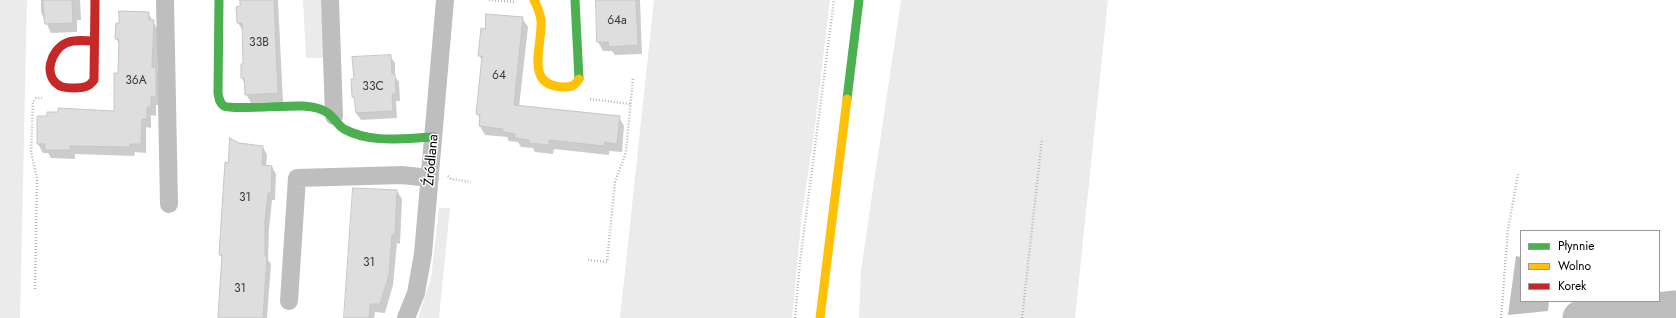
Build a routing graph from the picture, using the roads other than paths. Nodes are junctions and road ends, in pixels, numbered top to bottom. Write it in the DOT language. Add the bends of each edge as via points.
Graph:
graph roads {
  1 [pos="95,0"];
  2 [pos="166,0"];
  3 [pos="219,0"];
  4 [pos="330,0"];
  5 [pos="445,0"];
  6 [pos="534,0"];
  7 [pos="575,0"];
  8 [pos="859,0"];
  9 [pos="94,41"];
  10 [pos="334,116"];
  11 [pos="434,137"];
  12 [pos="430,178"];
  13 [pos="169,204"];
  14 [pos="289,301"];
  15 [pos="406,318"];
  16 [pos="820,318"];
  1 -- 9 [label="street"];
  2 -- 13 [label="street"];
  3 -- 10 [label="street" via="218,93 221,105 231,108 309,106 323,109"];
  4 -- 10 [label="street"];
  5 -- 11 [label="street, Źródlana"];
  6 -- 7 [label="street" via="541,20 539,76 546,85 559,88 573,86 578,83 580,77"];
  8 -- 16 [label="street"];
  9 -- 9 [label="street" via="92,84 84,88 58,85 51,75 50,67 54,52 68,42"];
  10 -- 11 [label="street" via="342,128 374,139"];
  11 -- 12 [label="street, Źródlana"];
  12 -- 14 [label="street" via="402,175 297,178"];
  12 -- 15 [label="street, Źródlana" via="424,254 416,293"];
}
